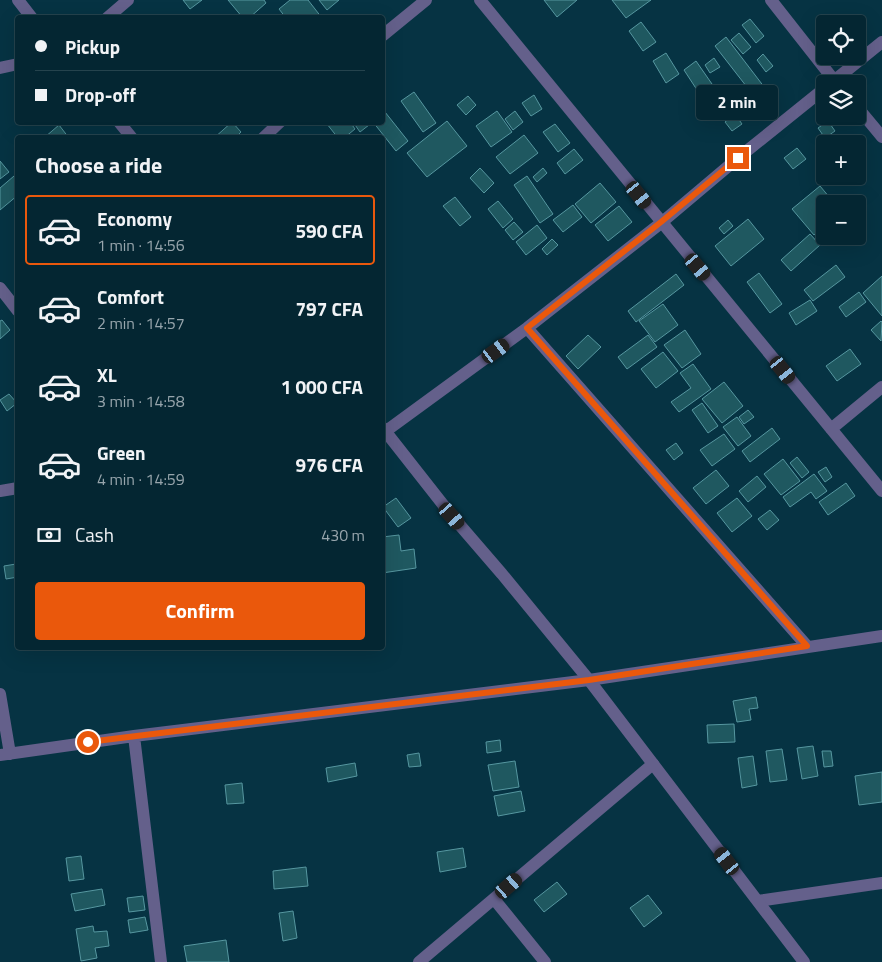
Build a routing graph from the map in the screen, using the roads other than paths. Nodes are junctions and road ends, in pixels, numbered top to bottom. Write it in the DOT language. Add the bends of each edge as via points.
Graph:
graph roads {
  1 [pos="18,0"];
  2 [pos="128,0"];
  3 [pos="426,0"];
  4 [pos="480,0"];
  5 [pos="771,0"];
  6 [pos="30,15"];
  7 [pos="110,15"];
  8 [pos="385,34"];
  9 [pos="882,42"];
  10 [pos="15,65"];
  11 [pos="0,68"];
  12 [pos="825,75"];
  13 [pos="843,75"];
  14 [pos="816,97"];
  15 [pos="866,118"];
  16 [pos="121,125"];
  17 [pos="277,125"];
  18 [pos="130,135"];
  19 [pos="266,135"];
  20 [pos="882,137"];
  21 [pos="661,222"];
  22 [pos="0,288"];
  23 [pos="15,307"];
  24 [pos="527,328"];
  25 [pos="882,387"];
  26 [pos="385,429"];
  27 [pos="831,429"];
  28 [pos="385,431"];
  29 [pos="15,488"];
  30 [pos="0,491"];
  31 [pos="882,491"];
  32 [pos="882,636"];
  33 [pos="807,646"];
  34 [pos="589,680"];
  35 [pos="0,694"];
  36 [pos="134,736"];
  37 [pos="5,755"];
  38 [pos="653,764"];
  39 [pos="882,883"];
  40 [pos="494,899"];
  41 [pos="758,901"];
  42 [pos="160,962"];
  43 [pos="419,962"];
  44 [pos="545,962"];
  45 [pos="804,962"];
  1 -- 6 [label="street"];
  2 -- 7 [label="street"];
  3 -- 8 [label="street"];
  4 -- 21 [label="street"];
  5 -- 12 [label="street"];
  9 -- 13 [label="street"];
  10 -- 11 [label="street"];
  14 -- 21 [label="street"];
  15 -- 20 [label="street"];
  16 -- 18 [label="street"];
  17 -- 19 [label="street"];
  21 -- 24 [label="street"];
  21 -- 27 [label="street"];
  22 -- 23 [label="street"];
  24 -- 26 [label="street"];
  24 -- 33 [label="street"];
  25 -- 27 [label="street"];
  27 -- 31 [label="street"];
  28 -- 34 [label="street"];
  29 -- 30 [label="street"];
  32 -- 33 [label="street"];
  33 -- 34 [label="street"];
  34 -- 36 [label="street"];
  34 -- 38 [label="street"];
  35 -- 37 [label="street"];
  36 -- 37 [label="street"];
  36 -- 42 [label="street"];
  38 -- 40 [label="street"];
  38 -- 41 [label="street"];
  39 -- 41 [label="street"];
  40 -- 43 [label="street"];
  40 -- 44 [label="street"];
  41 -- 45 [label="street"];
}
